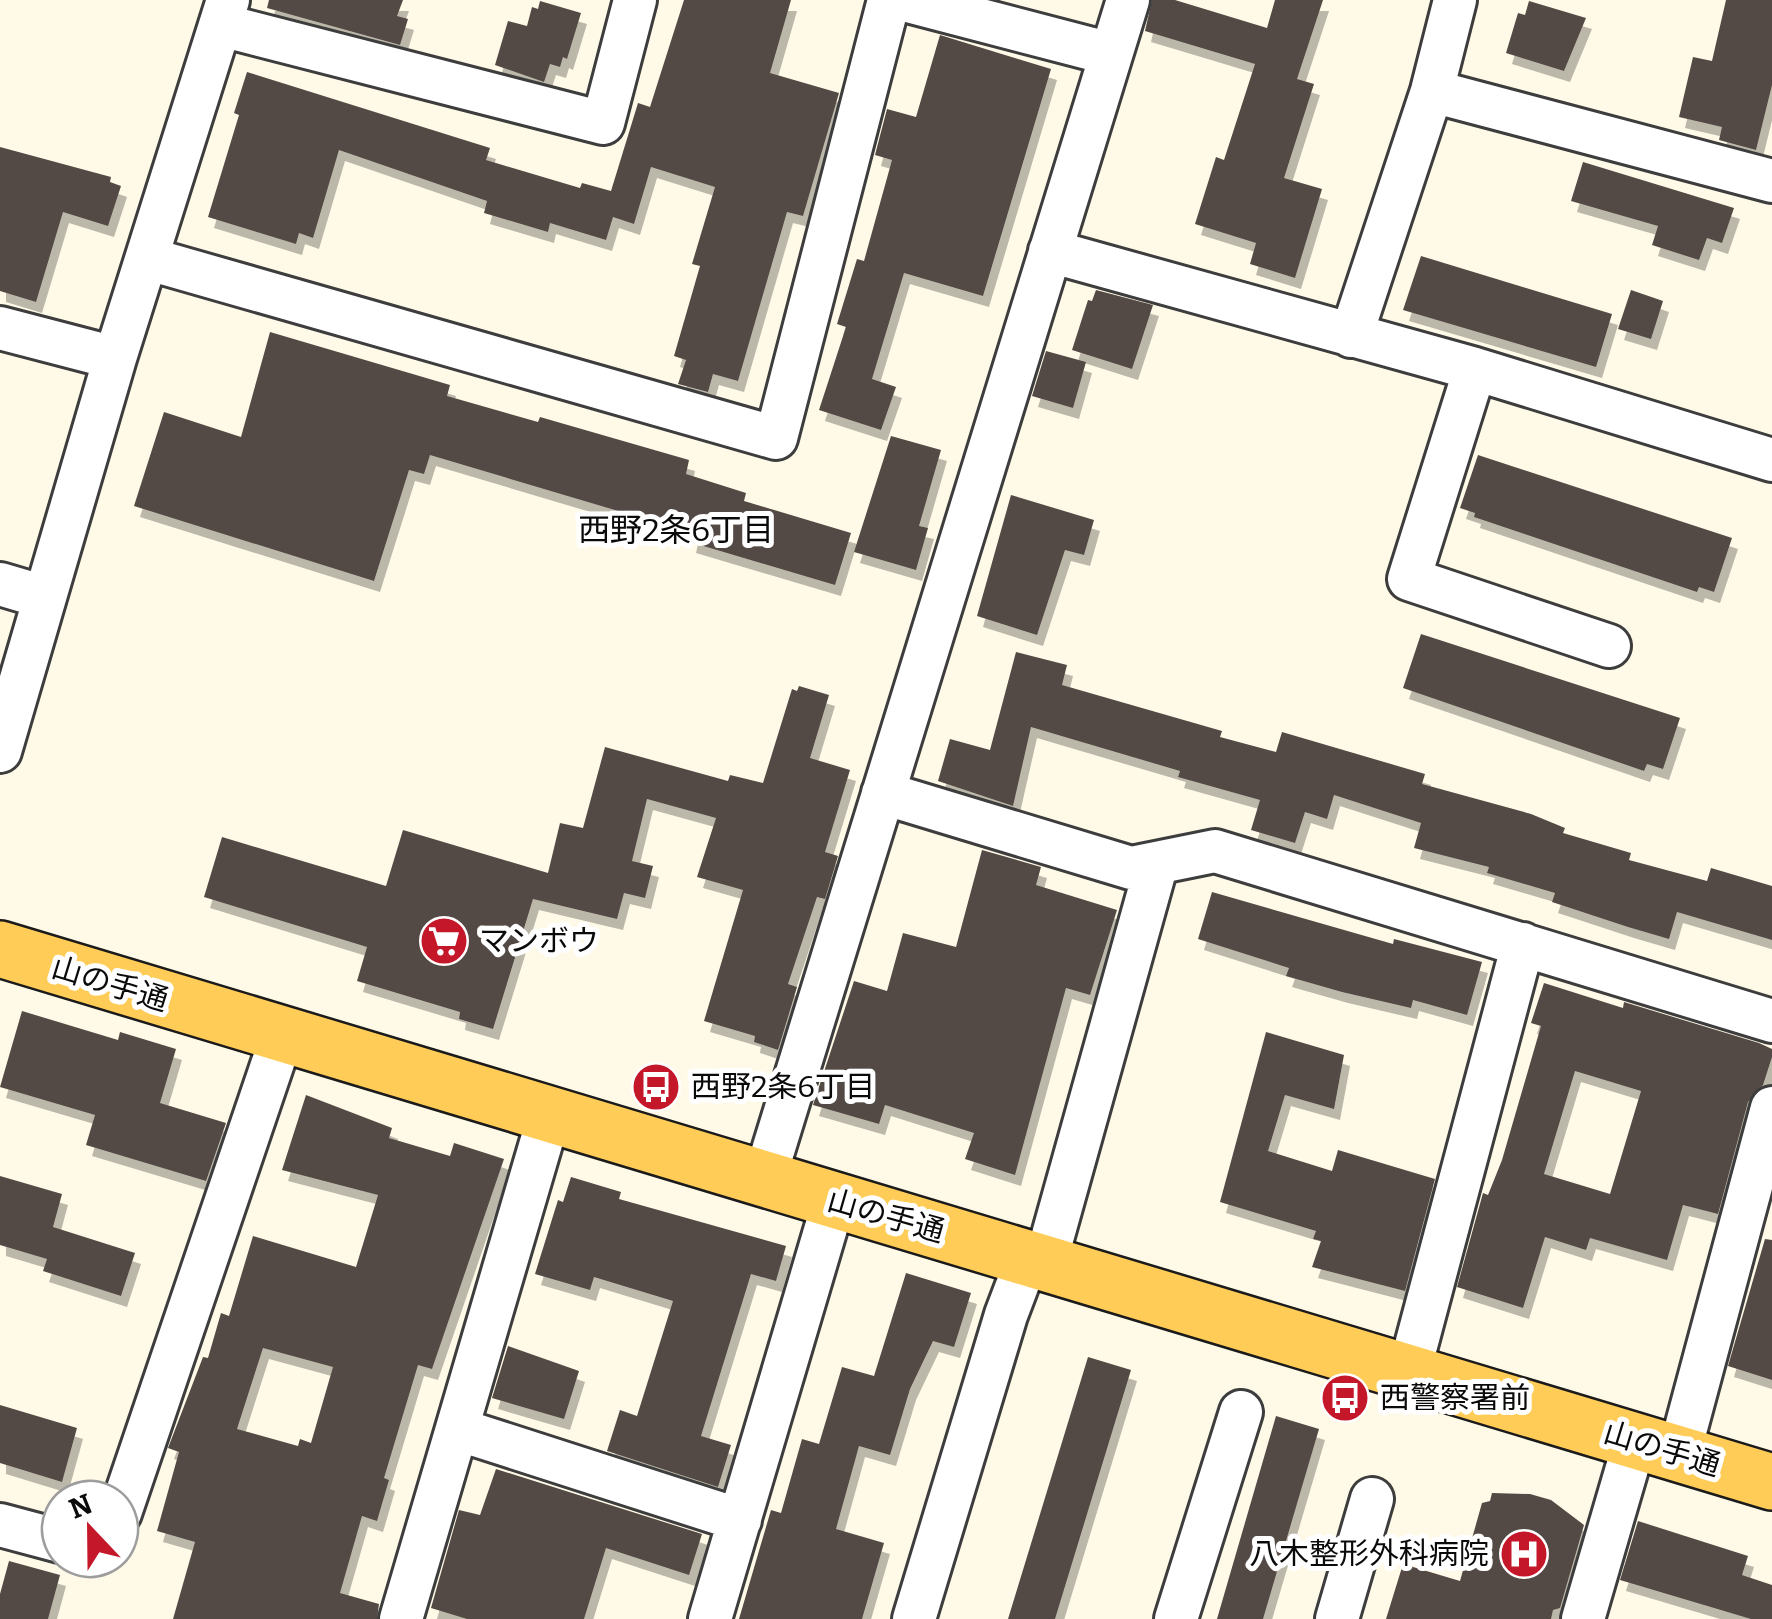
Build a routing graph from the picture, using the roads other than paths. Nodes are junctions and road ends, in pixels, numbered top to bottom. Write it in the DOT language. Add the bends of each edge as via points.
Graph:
graph roads {
  1 [pos="634,0"];
  2 [pos="889,0"];
  3 [pos="904,0"];
  4 [pos="1128,0"];
  5 [pos="1455,0"];
  6 [pos="225,12"];
  7 [pos="1111,54"];
  8 [pos="1432,91"];
  9 [pos="1772,180"];
  10 [pos="1050,252"];
  11 [pos="149,258"];
  12 [pos="0,328"];
  13 [pos="1351,336"];
  14 [pos="115,358"];
  15 [pos="1475,369"];
  16 [pos="1772,460"];
  17 [pos="0,584"];
  18 [pos="44,596"];
  19 [pos="1609,646"];
  20 [pos="0,751"];
  21 [pos="883,794"];
  22 [pos="1157,862"];
  23 [pos="1523,944"];
  24 [pos="0,949"];
  25 [pos="1772,1021"];
  26 [pos="282,1036"];
  27 [pos="1772,1108"];
  28 [pos="548,1116"];
  29 [pos="764,1180"];
  30 [pos="834,1201"];
  31 [pos="1036,1260"];
  32 [pos="1409,1372"];
  33 [pos="1241,1412"];
  34 [pos="457,1428"];
  35 [pos="1657,1447"];
  36 [pos="132,1479"];
  37 [pos="1772,1482"];
  38 [pos="1372,1498"];
  39 [pos="740,1520"];
  40 [pos="0,1524"];
  41 [pos="40,1535"];
  42 [pos="402,1619"];
  43 [pos="710,1619"];
  44 [pos="914,1619"];
  45 [pos="1176,1619"];
  46 [pos="1336,1619"];
  47 [pos="1583,1619"];
  1 -- 6 [label="street" via="603,123"];
  2 -- 11 [label="street" via="776,438"];
  3 -- 7 [label="street"];
  4 -- 7 [label="street"];
  5 -- 8 [label="street"];
  6 -- 11 [label="street"];
  7 -- 10 [label="street"];
  8 -- 9 [label="street"];
  8 -- 13 [label="street"];
  10 -- 13 [label="street"];
  10 -- 21 [label="street"];
  11 -- 14 [label="street"];
  12 -- 14 [label="street"];
  13 -- 15 [label="street"];
  14 -- 18 [label="street"];
  15 -- 16 [label="street"];
  15 -- 19 [label="street" via="1409,579"];
  17 -- 18 [label="street"];
  18 -- 20 [label="street"];
  21 -- 22 [label="street" via="1130,868"];
  21 -- 29 [label="street"];
  22 -- 23 [label="street" via="1215,850"];
  22 -- 31 [label="street"];
  23 -- 25 [label="street"];
  23 -- 32 [label="street"];
  24 -- 26 [label="main road, 山の手通"];
  26 -- 28 [label="main road, 山の手通"];
  26 -- 36 [label="street"];
  27 -- 35 [label="street"];
  28 -- 29 [label="main road, 山の手通"];
  28 -- 34 [label="street"];
  29 -- 30 [label="main road, 山の手通"];
  30 -- 31 [label="main road, 山の手通"];
  30 -- 39 [label="street"];
  31 -- 32 [label="main road, 山の手通"];
  31 -- 44 [label="street"];
  32 -- 35 [label="main road, 山の手通"];
  33 -- 45 [label="street"];
  34 -- 39 [label="street"];
  34 -- 42 [label="street"];
  35 -- 37 [label="main road, 山の手通"];
  35 -- 47 [label="street"];
  38 -- 46 [label="street"];
  39 -- 43 [label="street"];
  40 -- 41 [label="street"];
}
